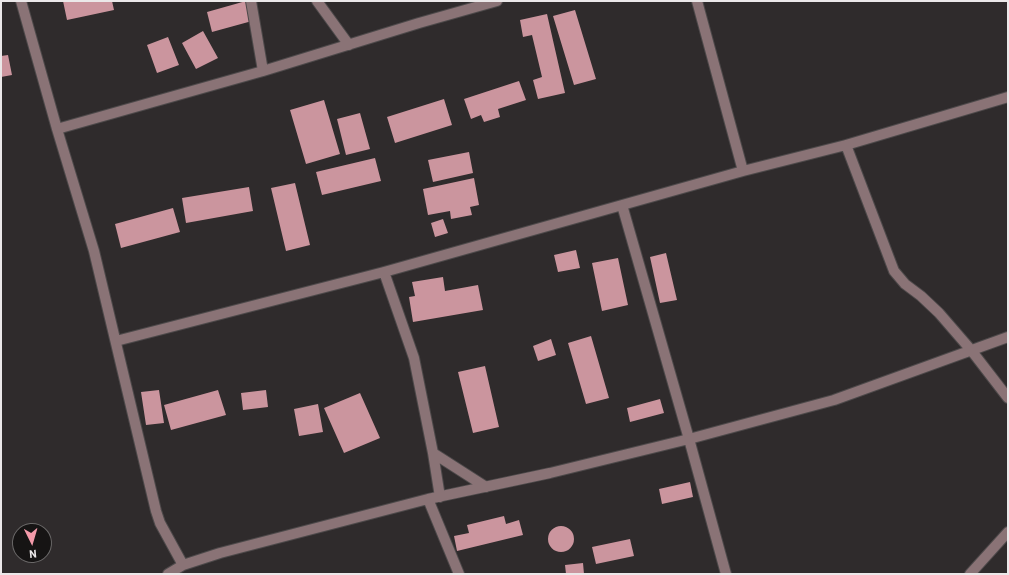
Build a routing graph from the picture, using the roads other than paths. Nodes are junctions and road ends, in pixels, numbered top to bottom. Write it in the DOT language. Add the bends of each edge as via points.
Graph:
graph roads {
  1 [pos="21,1"];
  2 [pos="251,1"];
  3 [pos="317,1"];
  4 [pos="497,1"];
  5 [pos="697,1"];
  6 [pos="349,45"];
  7 [pos="263,71"];
  8 [pos="1008,97"];
  9 [pos="57,129"];
  10 [pos="846,145"];
  11 [pos="744,171"];
  12 [pos="622,205"];
  13 [pos="384,272"];
  14 [pos="1008,337"];
  15 [pos="116,341"];
  16 [pos="971,350"];
  17 [pos="1008,398"];
  18 [pos="689,439"];
  19 [pos="433,453"];
  20 [pos="486,487"];
  21 [pos="440,497"];
  22 [pos="428,499"];
  23 [pos="1008,532"];
  24 [pos="183,565"];
  25 [pos="168,574"];
  26 [pos="459,574"];
  27 [pos="726,574"];
  28 [pos="970,574"];
  1 -- 9 [label="street"];
  2 -- 7 [label="street"];
  3 -- 6 [label="street"];
  4 -- 6 [label="street"];
  5 -- 11 [label="street"];
  6 -- 7 [label="street"];
  7 -- 9 [label="street"];
  8 -- 10 [label="street"];
  9 -- 15 [label="street" via="94,251"];
  10 -- 11 [label="street"];
  10 -- 16 [label="street" via="894,270 905,284 922,296"];
  11 -- 12 [label="street"];
  12 -- 13 [label="street"];
  12 -- 18 [label="street"];
  13 -- 15 [label="street"];
  13 -- 19 [label="street" via="414,358"];
  14 -- 16 [label="street"];
  15 -- 24 [label="street" via="156,511"];
  16 -- 17 [label="street"];
  16 -- 18 [label="street" via="834,400"];
  18 -- 20 [label="street"];
  18 -- 27 [label="street"];
  19 -- 20 [label="street"];
  19 -- 21 [label="street"];
  20 -- 21 [label="street"];
  21 -- 22 [label="street"];
  22 -- 24 [label="street"];
  22 -- 26 [label="street"];
  23 -- 28 [label="street"];
  24 -- 25 [label="street"];
}
